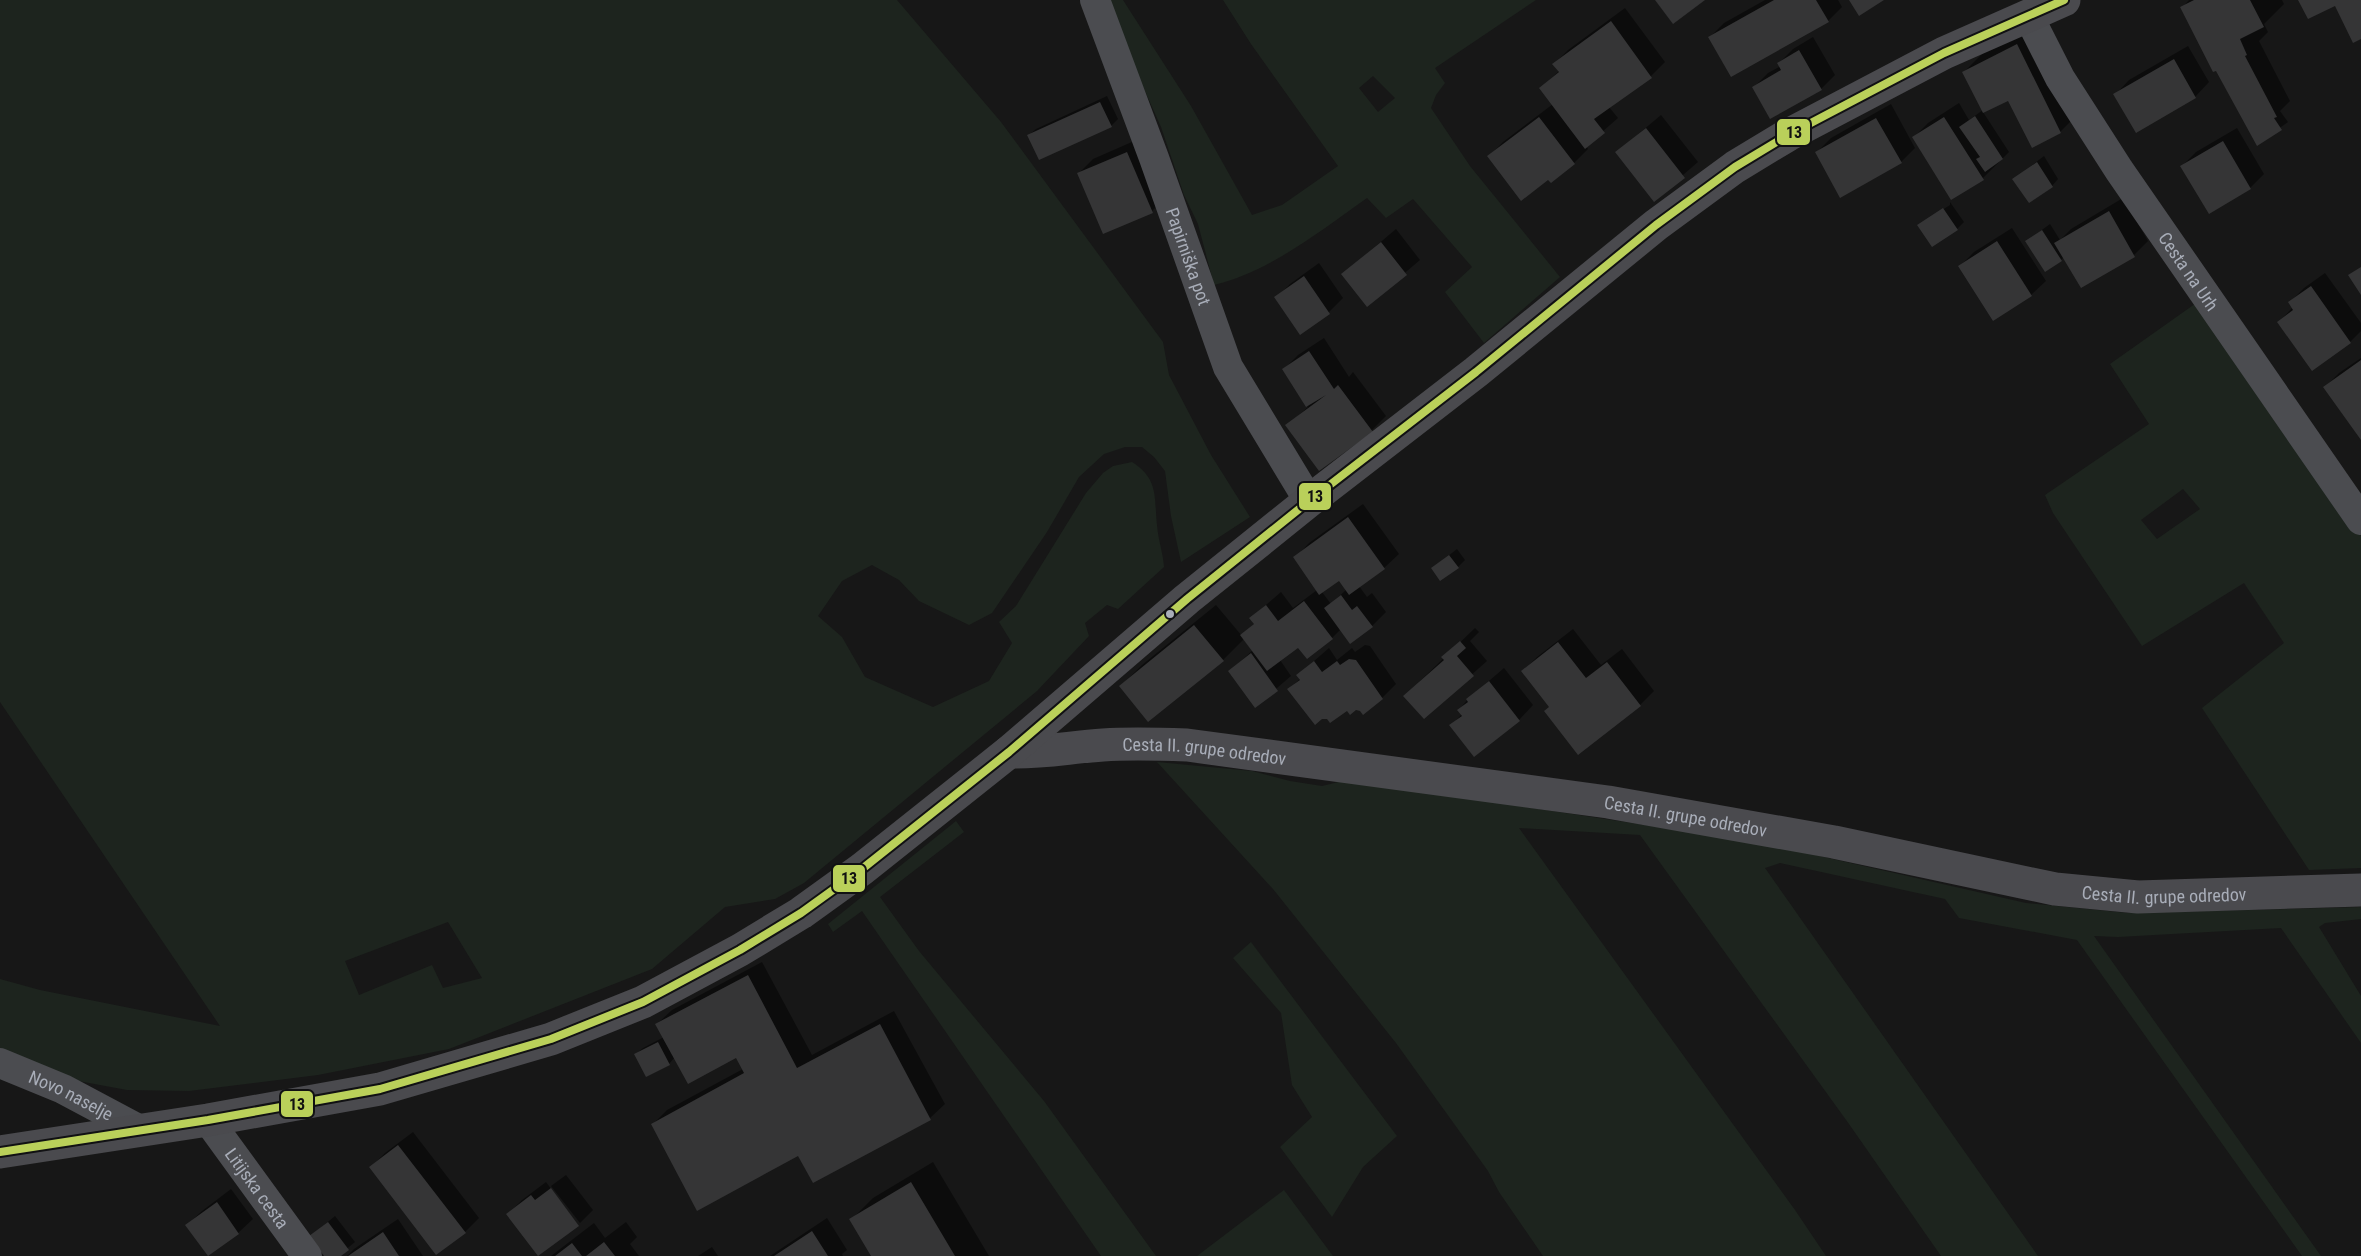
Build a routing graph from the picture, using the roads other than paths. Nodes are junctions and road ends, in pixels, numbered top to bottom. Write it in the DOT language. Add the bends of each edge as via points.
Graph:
graph roads {
  1 [pos="1095,0"];
  2 [pos="2064,0"];
  3 [pos="2028,15"];
  4 [pos="1309,501"];
  5 [pos="2361,520"];
  6 [pos="1009,752"];
  7 [pos="2361,890"];
  8 [pos="0,1063"];
  9 [pos="208,1120"];
  10 [pos="140,1130"];
  11 [pos="0,1152"];
  12 [pos="307,1256"];
  1 -- 4 [label="street, Papirniška pot" via="1228,368"];
  2 -- 3 [label="main road"];
  3 -- 4 [label="main road" via="1934,58 1735,167 1656,225"];
  3 -- 5 [label="street, Cesta na Urh" via="2060,78 2119,170"];
  4 -- 6 [label="main road" via="1187,599"];
  6 -- 7 [label="main road, Cesta II. grupe odredov" via="1148,743 1187,745 1608,802 1834,842 2055,889 2138,897"];
  6 -- 9 [label="main road" via="801,913 643,1002 551,1039 380,1089"];
  8 -- 10 [label="street, Novo naselje" via="63,1089"];
  9 -- 10 [label="main road"];
  9 -- 12 [label="street, Litijska cesta"];
  10 -- 11 [label="main road"];
}
